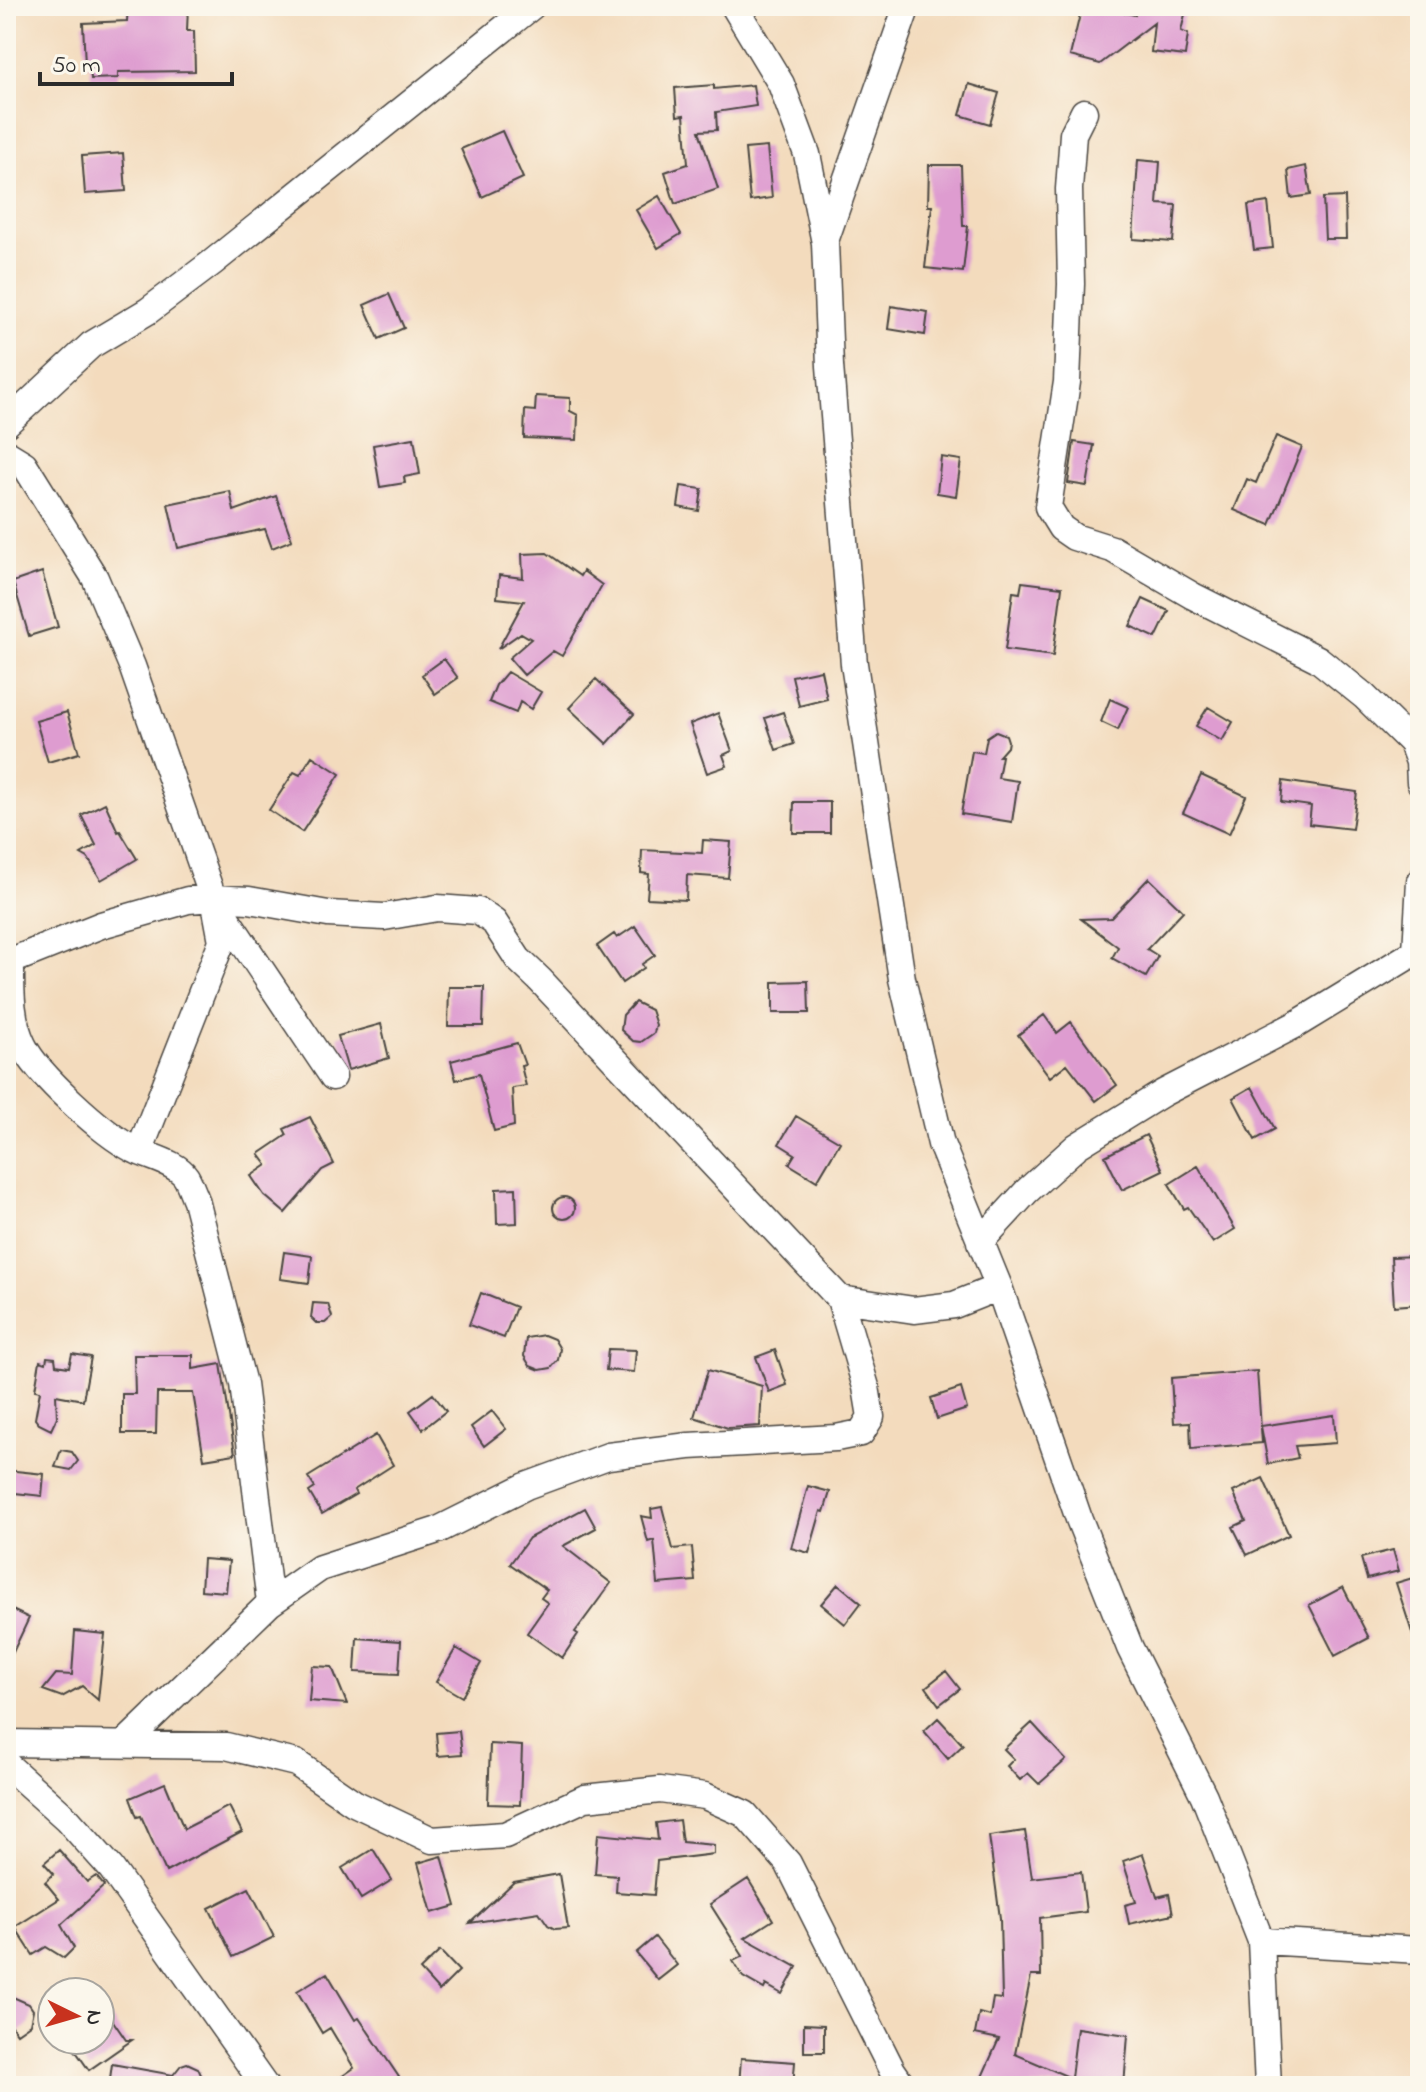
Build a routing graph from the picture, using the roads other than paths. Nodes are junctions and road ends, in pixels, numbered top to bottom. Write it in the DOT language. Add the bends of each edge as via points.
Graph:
graph roads {
  1 [pos="532,6"];
  2 [pos="734,6"];
  3 [pos="907,6"];
  4 [pos="1084,112"];
  5 [pos="825,243"];
  6 [pos="6,424"];
  7 [pos="6,453"];
  8 [pos="1420,782"];
  9 [pos="1420,881"];
  10 [pos="213,898"];
  11 [pos="1418,950"];
  12 [pos="8,962"];
  13 [pos="333,1077"];
  14 [pos="139,1152"];
  15 [pos="980,1242"];
  16 [pos="999,1287"];
  17 [pos="840,1299"];
  18 [pos="270,1603"];
  19 [pos="6,1743"];
  20 [pos="125,1743"];
  21 [pos="6,1764"];
  22 [pos="1261,1941"];
  23 [pos="1420,1950"];
  24 [pos="265,2086"];
  25 [pos="903,2086"];
  26 [pos="1268,2086"];
  1 -- 6 [label="street" via="213,262 91,345"];
  2 -- 5 [label="street" via="781,84 807,154"];
  3 -- 5 [label="street"];
  4 -- 8 [label="street" via="1073,134 1067,382 1048,507 1074,537 1112,549 1318,659 1412,743"];
  5 -- 15 [label="street" via="854,664 892,916 941,1144"];
  7 -- 10 [label="street" via="33,476 95,578 132,666"];
  9 -- 11 [label="street"];
  10 -- 12 [label="street" via="101,925"];
  10 -- 13 [label="street"];
  10 -- 14 [label="street" via="222,941"];
  10 -- 17 [label="street" via="384,917 437,908 478,911 494,922 518,959"];
  11 -- 15 [label="street" via="1077,1146"];
  12 -- 14 [label="street" via="23,1045 55,1086"];
  14 -- 18 [label="street" via="185,1175 196,1200 243,1384"];
  15 -- 16 [label="street"];
  16 -- 17 [label="street" via="954,1305 914,1310"];
  16 -- 22 [label="street" via="1130,1648 1204,1796"];
  17 -- 18 [label="street" via="871,1417 861,1433 608,1456 526,1486 438,1530 320,1568"];
  18 -- 20 [label="street"];
  19 -- 20 [label="street"];
  20 -- 25 [label="street" via="226,1746 296,1763 354,1803 432,1840 505,1835 585,1798 660,1790 705,1796 745,1814 788,1863"];
  21 -- 24 [label="street" via="111,1868"];
  22 -- 23 [label="street"];
  22 -- 26 [label="street"];
}
